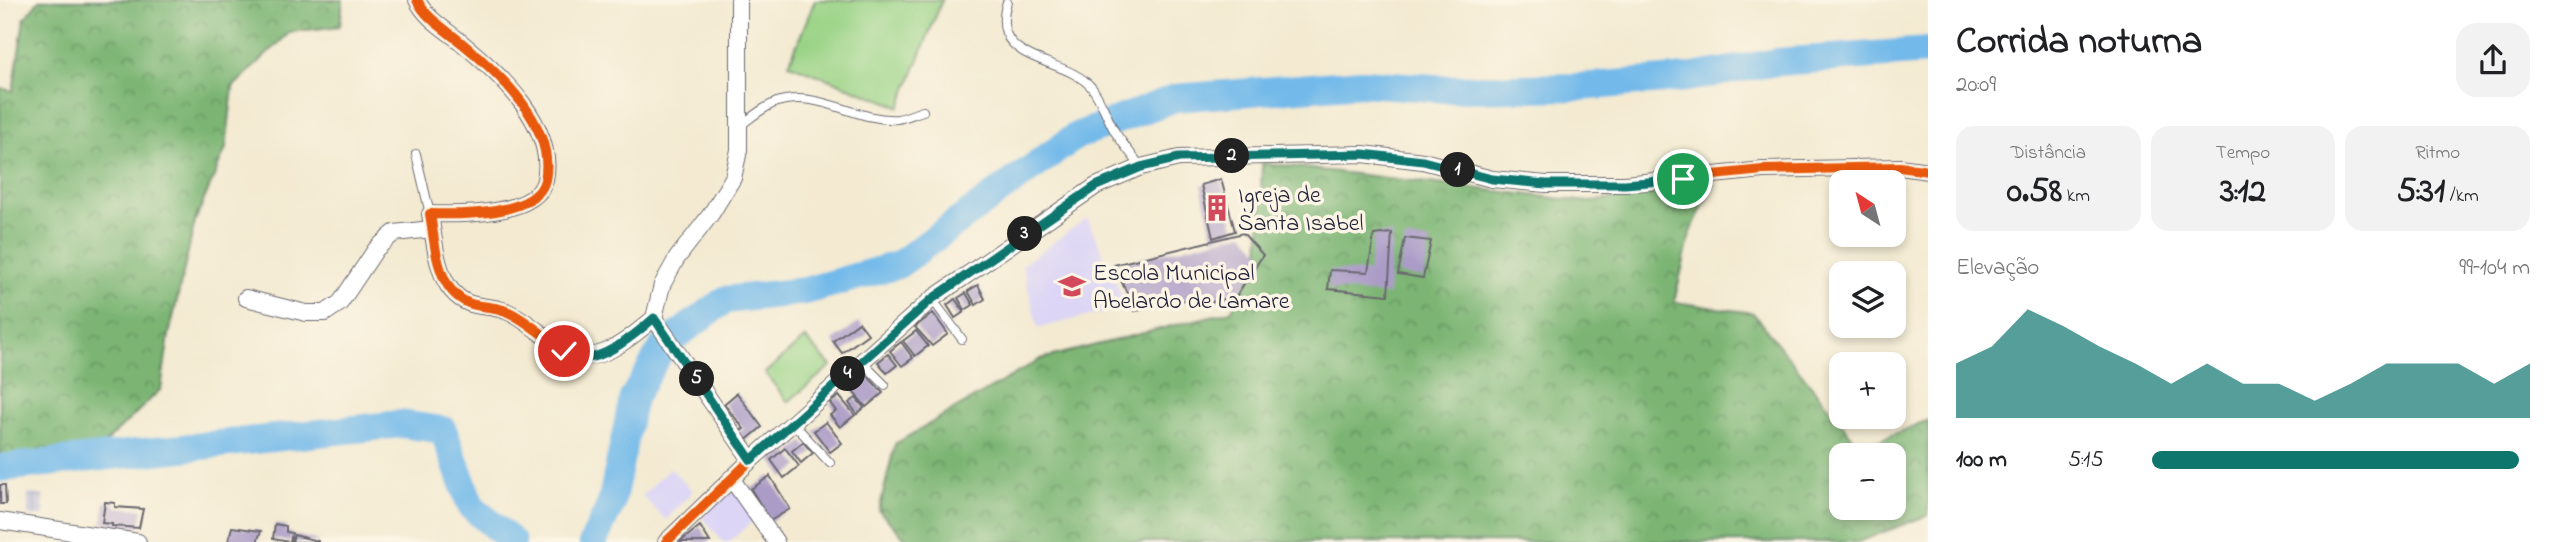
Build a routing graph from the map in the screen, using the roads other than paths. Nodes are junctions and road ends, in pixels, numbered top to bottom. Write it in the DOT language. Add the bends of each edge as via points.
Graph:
graph roads {
  1 [pos="417,0"];
  2 [pos="739,0"];
  3 [pos="1007,2"];
  4 [pos="923,111"];
  5 [pos="738,128"];
  6 [pos="416,155"];
  7 [pos="1141,167"];
  8 [pos="1928,171"];
  9 [pos="431,221"];
  10 [pos="246,298"];
  11 [pos="932,299"];
  12 [pos="657,323"];
  13 [pos="962,339"];
  14 [pos="862,362"];
  15 [pos="885,385"];
  16 [pos="793,424"];
  17 [pos="751,460"];
  18 [pos="830,463"];
  19 [pos="731,478"];
  20 [pos="0,521"];
  21 [pos="138,542"];
  22 [pos="666,542"];
  23 [pos="776,542"];
  1 -- 9 [label="street" via="429,18 464,44 530,111 548,166 543,189 529,202"];
  2 -- 5 [label="street"];
  3 -- 7 [label="lane" via="1003,15 1010,39 1020,51 1062,68 1093,89 1115,132"];
  4 -- 5 [label="lane" via="898,119 883,118 829,104 788,100 764,108"];
  5 -- 12 [label="street" via="733,178 662,285"];
  6 -- 9 [label="lane"];
  7 -- 8 [label="street" via="1179,158 1363,154 1423,161 1492,179 1546,184 1625,184 1763,170 1900,167"];
  7 -- 11 [label="street" via="1096,186"];
  9 -- 10 [label="street" via="394,233 376,249 340,303 324,313"];
  9 -- 12 [label="street" via="443,275 451,290 467,305 505,311 541,331 564,351 580,358 598,355"];
  11 -- 13 [label="lane"];
  11 -- 14 [label="street"];
  12 -- 17 [label="street"];
  14 -- 15 [label="lane"];
  14 -- 16 [label="street"];
  16 -- 17 [label="street"];
  16 -- 18 [label="lane"];
  17 -- 19 [label="street"];
  19 -- 22 [label="street"];
  19 -- 23 [label="street"];
  20 -- 21 [label="street"];
}
